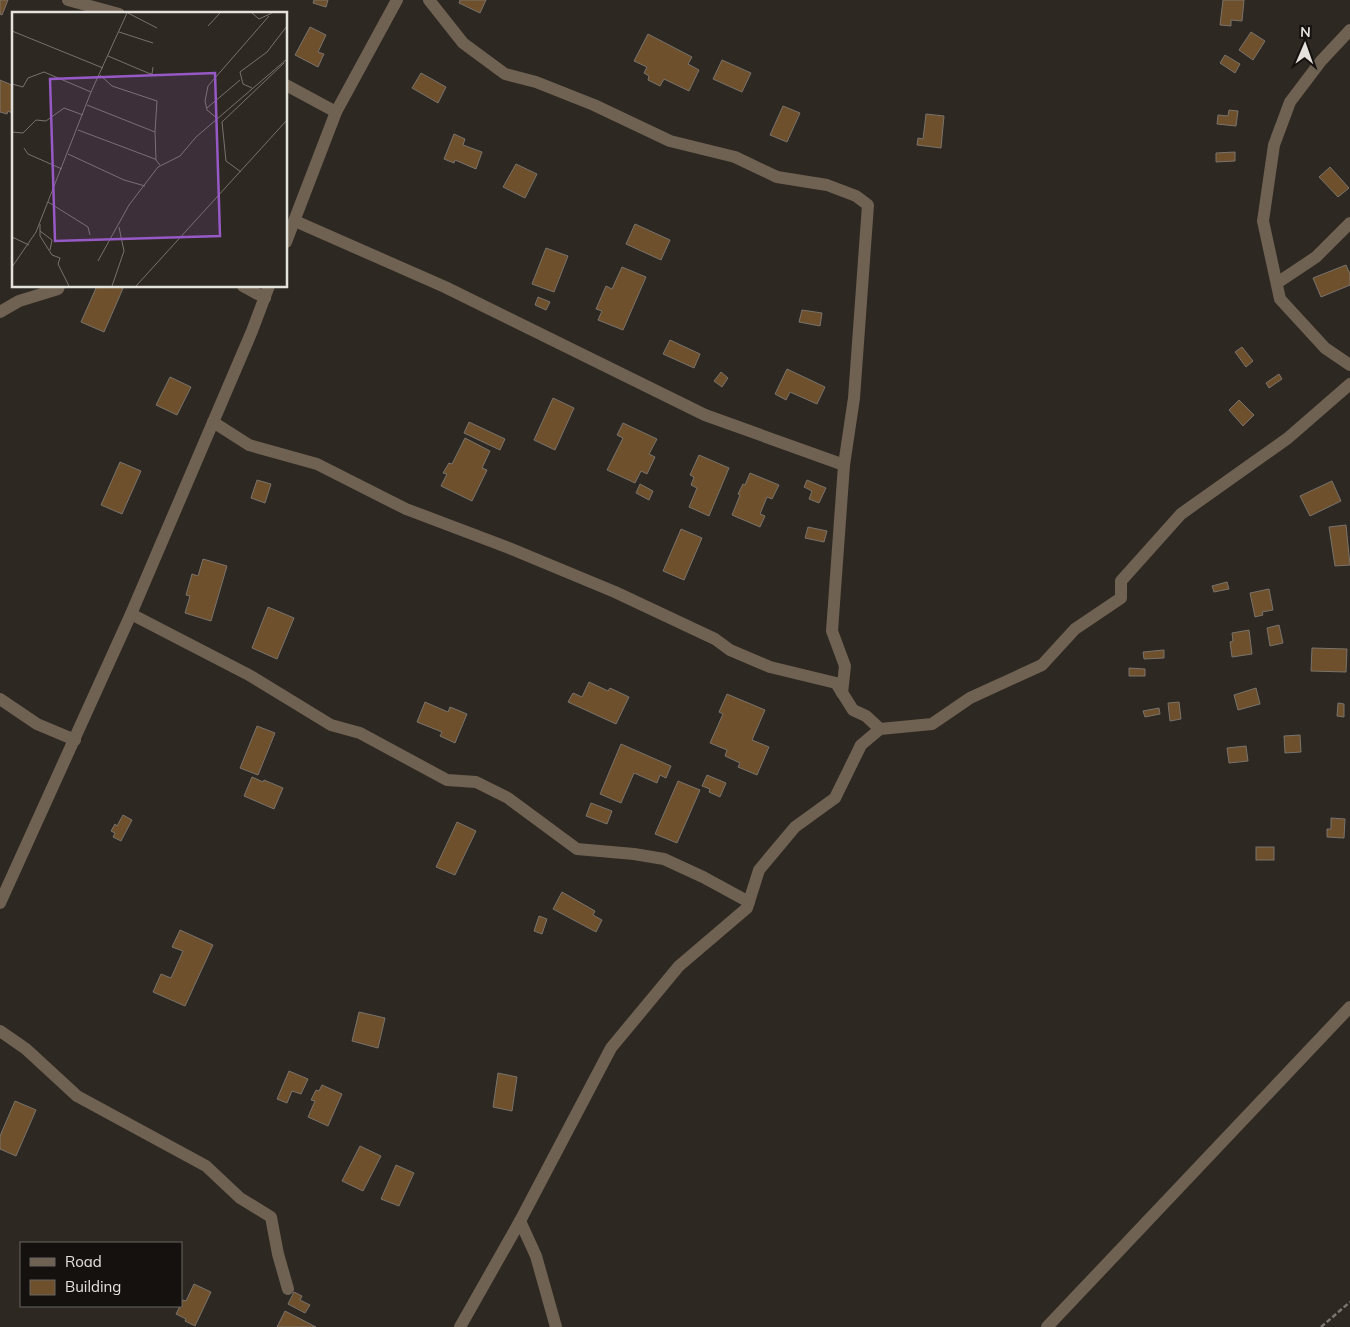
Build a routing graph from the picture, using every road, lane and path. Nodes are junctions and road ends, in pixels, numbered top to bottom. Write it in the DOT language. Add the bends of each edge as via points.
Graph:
graph roads {
  1 [pos="68,0"];
  2 [pos="397,0"];
  3 [pos="430,0"];
  4 [pos="112,12"];
  5 [pos="1350,30"];
  6 [pos="288,86"];
  7 [pos="336,112"];
  8 [pos="295,221"];
  9 [pos="1350,223"];
  10 [pos="288,237"];
  11 [pos="1277,283"];
  12 [pos="58,288"];
  13 [pos="247,288"];
  14 [pos="269,288"];
  15 [pos="265,298"];
  16 [pos="0,312"];
  17 [pos="1350,365"];
  18 [pos="1350,384"];
  19 [pos="214,422"];
  20 [pos="844,465"];
  21 [pos="131,614"];
  22 [pos="842,693"];
  23 [pos="0,699"];
  24 [pos="880,729"];
  25 [pos="75,740"];
  26 [pos="749,902"];
  27 [pos="0,903"];
  28 [pos="1350,1008"];
  29 [pos="0,1031"];
  30 [pos="520,1221"];
  31 [pos="288,1289"];
  32 [pos="1350,1302"];
  33 [pos="460,1327"];
  34 [pos="556,1327"];
  35 [pos="1047,1327"];
  36 [pos="1322,1327"];
  1 -- 4 [label="street"];
  2 -- 7 [label="street"];
  3 -- 20 [label="street" via="463,43 506,74 594,104 670,141 736,157 777,177 827,185 856,196 868,205 854,398"];
  5 -- 11 [label="street" via="1290,102 1274,145 1263,221"];
  6 -- 7 [label="street"];
  7 -- 8 [label="street"];
  8 -- 10 [label="street"];
  8 -- 20 [label="street" via="445,287 705,415"];
  9 -- 11 [label="street" via="1316,257"];
  11 -- 17 [label="street" via="1280,299 1325,348"];
  12 -- 16 [label="street" via="19,301"];
  13 -- 15 [label="street"];
  14 -- 15 [label="street"];
  15 -- 19 [label="street"];
  18 -- 24 [label="street" via="1288,438 1181,514 1121,581 1121,598 1075,629 1042,665 970,698 932,724"];
  19 -- 21 [label="street"];
  19 -- 22 [label="street" via="249,445 318,464 406,509 615,592 715,639 730,650 778,669 836,683"];
  20 -- 22 [label="street" via="832,631 845,666"];
  21 -- 25 [label="street"];
  21 -- 26 [label="street" via="249,675 331,725 360,733 447,780 476,782 508,798 577,849 664,859"];
  22 -- 24 [label="street" via="853,710 866,716"];
  23 -- 25 [label="street" via="37,724"];
  24 -- 26 [label="street" via="861,745 835,798 795,827 759,870"];
  25 -- 27 [label="street"];
  26 -- 30 [label="street" via="747,908 679,966 611,1048"];
  28 -- 35 [label="street"];
  29 -- 31 [label="street" via="26,1049 77,1096 206,1166 240,1198 271,1217"];
  30 -- 33 [label="street"];
  30 -- 34 [label="street" via="536,1256"];
  32 -- 36 [label="path"];
}
